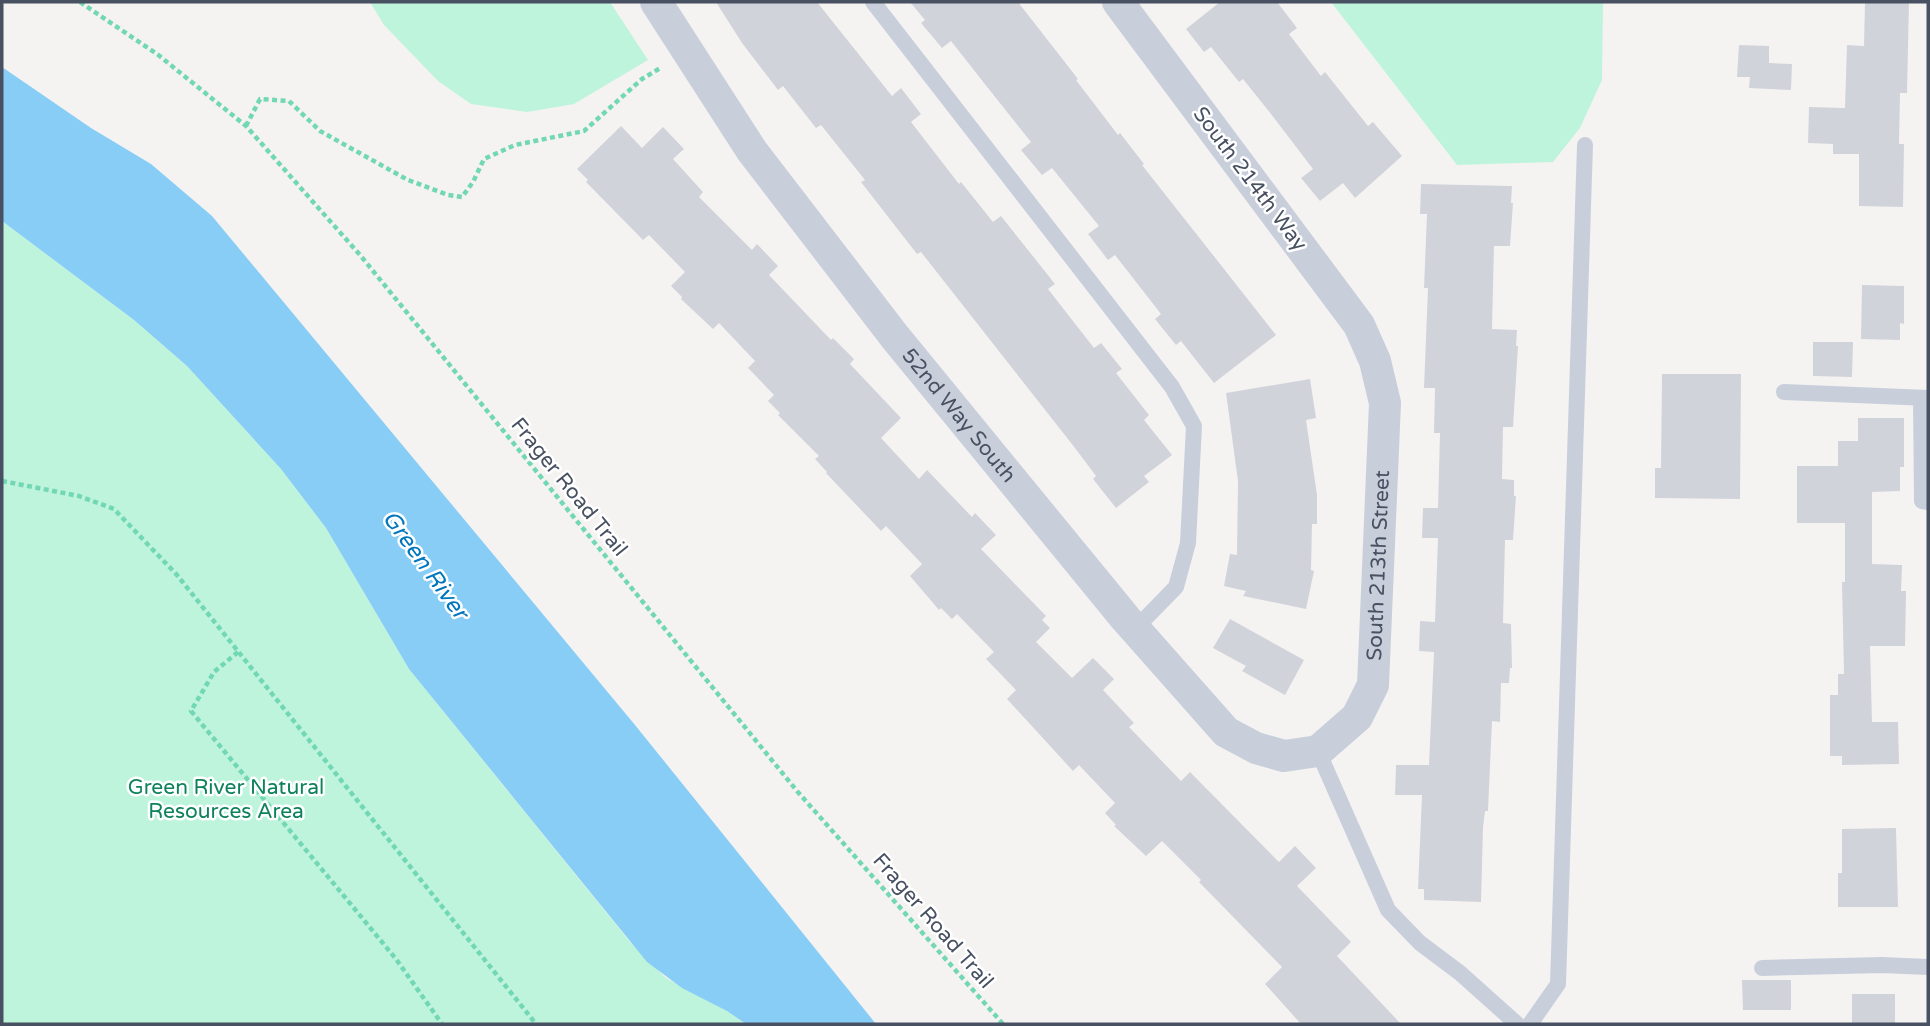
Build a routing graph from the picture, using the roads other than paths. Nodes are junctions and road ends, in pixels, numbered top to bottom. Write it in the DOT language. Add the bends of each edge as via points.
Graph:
graph roads {
  1 [pos="656,2"];
  2 [pos="873,2"];
  3 [pos="1118,2"];
  4 [pos="1585,145"];
  5 [pos="1375,360"];
  6 [pos="1784,392"];
  7 [pos="1924,398"];
  8 [pos="1928,502"];
  9 [pos="1135,629"];
  10 [pos="1318,751"];
  11 [pos="1928,967"];
  12 [pos="1762,968"];
  13 [pos="1517,1024"];
  14 [pos="1531,1024"];
  1 -- 9 [label="street, 52nd Way South" via="752,151 895,337"];
  2 -- 9 [label="lane" via="1172,387 1194,426 1188,544 1176,587"];
  3 -- 5 [label="street, South 214th Way" via="1359,325"];
  4 -- 14 [label="lane" via="1558,984"];
  5 -- 10 [label="street, South 213th Street" via="1385,403 1373,685 1357,717"];
  6 -- 7 [label="lane"];
  7 -- 8 [label="lane" via="1922,501"];
  9 -- 10 [label="street, 52nd Way South" via="1226,732 1284,756"];
  10 -- 13 [label="lane" via="1388,910 1420,943"];
  11 -- 12 [label="lane"];
}
